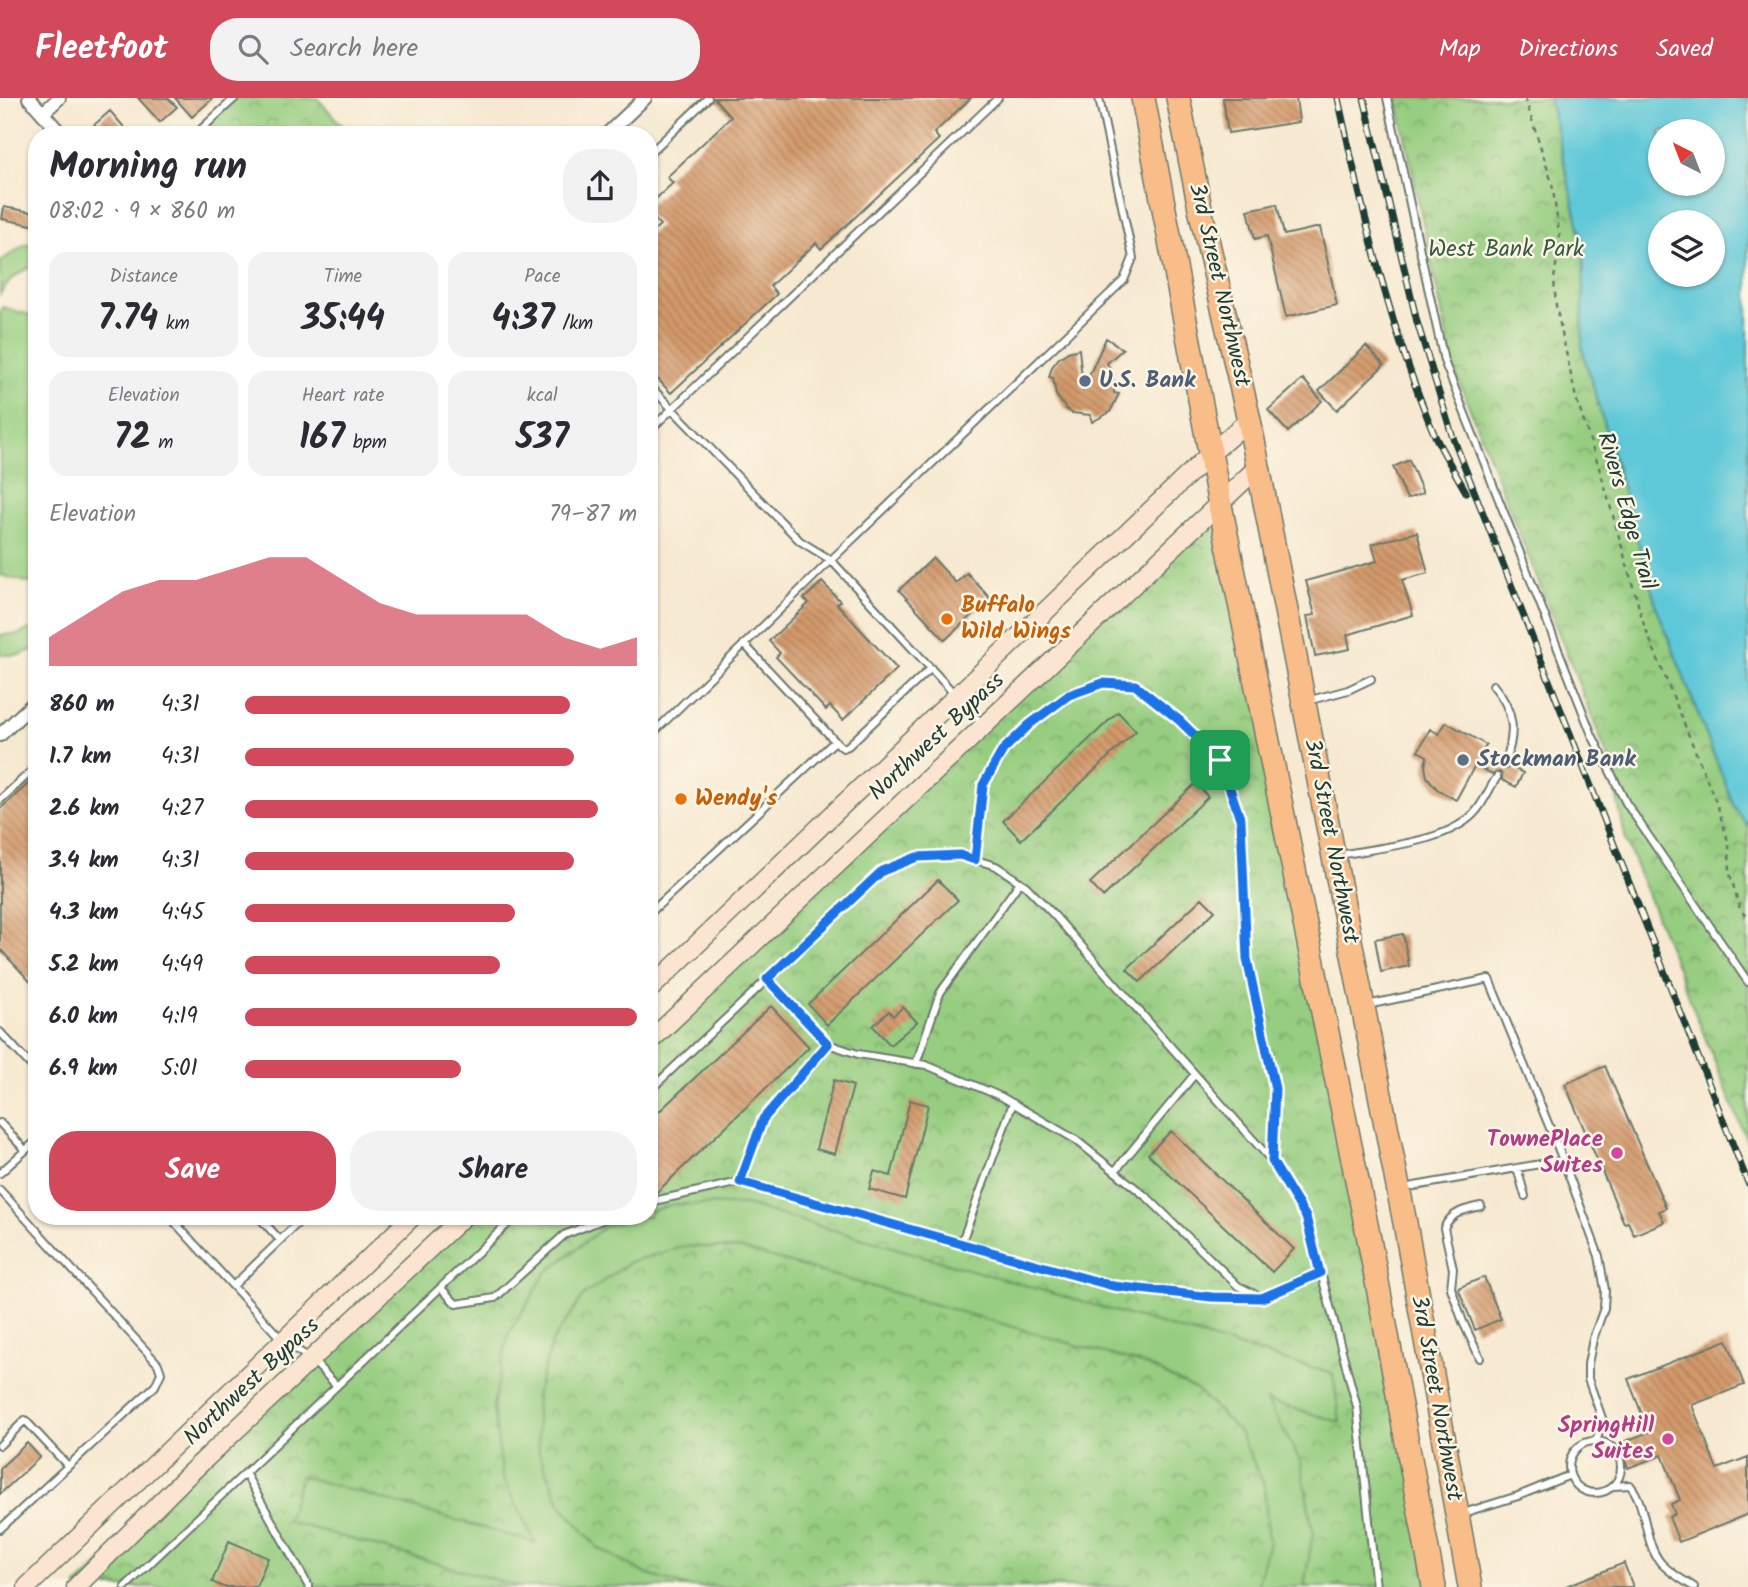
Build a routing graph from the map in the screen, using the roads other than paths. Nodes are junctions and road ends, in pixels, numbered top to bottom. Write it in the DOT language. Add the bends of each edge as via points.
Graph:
graph roads {
  1 [pos="29,98"];
  2 [pos="59,98"];
  3 [pos="235,98"];
  4 [pos="645,98"];
  5 [pos="708,98"];
  6 [pos="998,98"];
  7 [pos="1099,98"];
  8 [pos="1143,98"];
  9 [pos="1178,98"];
  10 [pos="1387,98"];
  11 [pos="43,113"];
  12 [pos="54,126"];
  13 [pos="205,126"];
  14 [pos="615,126"];
  15 [pos="658,145"];
  16 [pos="658,394"];
  17 [pos="672,409"];
  18 [pos="1249,420"];
  19 [pos="658,422"];
  20 [pos="1211,453"];
  21 [pos="1258,467"];
  22 [pos="1220,505"];
  23 [pos="831,560"];
  24 [pos="744,644"];
  25 [pos="931,668"];
  26 [pos="1371,679"];
  27 [pos="1493,685"];
  28 [pos="957,696"];
  29 [pos="1304,702"];
  30 [pos="28,709"];
  31 [pos="985,726"];
  32 [pos="658,728"];
  33 [pos="0,735"];
  34 [pos="835,741"];
  35 [pos="1505,763"];
  36 [pos="28,774"];
  37 [pos="1497,777"];
  38 [pos="0,800"];
  39 [pos="1334,856"];
  40 [pos="975,860"];
  41 [pos="1020,882"];
  42 [pos="658,906"];
  43 [pos="767,979"];
  44 [pos="658,981"];
  45 [pos="1748,982"];
  46 [pos="1364,1006"];
  47 [pos="0,1032"];
  48 [pos="658,1034"];
  49 [pos="828,1044"];
  50 [pos="28,1061"];
  51 [pos="916,1064"];
  52 [pos="1195,1074"];
  53 [pos="658,1082"];
  54 [pos="1013,1103"];
  55 [pos="0,1123"];
  56 [pos="28,1148"];
  57 [pos="25,1150"];
  58 [pos="1563,1160"];
  59 [pos="1272,1161"];
  60 [pos="1517,1168"];
  61 [pos="1115,1171"];
  62 [pos="0,1173"];
  63 [pos="740,1182"];
  64 [pos="1398,1189"];
  65 [pos="0,1190"];
  66 [pos="1525,1196"];
  67 [pos="658,1198"];
  68 [pos="1481,1206"];
  69 [pos="28,1221"];
  70 [pos="31,1225"];
  71 [pos="177,1225"];
  72 [pos="266,1225"];
  73 [pos="296,1225"];
  74 [pos="404,1225"];
  75 [pos="454,1225"];
  76 [pos="507,1225"];
  77 [pos="590,1225"];
  78 [pos="280,1240"];
  79 [pos="961,1244"];
  80 [pos="1320,1273"];
  81 [pos="233,1286"];
  82 [pos="441,1288"];
  83 [pos="1262,1298"];
  84 [pos="283,1341"];
  85 [pos="1480,1358"];
  86 [pos="312,1359"];
  87 [pos="337,1386"];
  88 [pos="1596,1441"];
  89 [pos="0,1445"];
  90 [pos="68,1466"];
  91 [pos="245,1473"];
  92 [pos="1570,1475"];
  93 [pos="1613,1486"];
  94 [pos="1457,1514"];
  95 [pos="0,1528"];
  96 [pos="27,1587"];
  97 [pos="76,1587"];
  98 [pos="125,1587"];
  99 [pos="309,1587"];
  100 [pos="1376,1587"];
  101 [pos="1434,1587"];
  102 [pos="1470,1587"];
  103 [pos="1693,1587"];
  1 -- 11 [label="street"];
  2 -- 11 [label="street"];
  3 -- 13 [label="lane"];
  4 -- 14 [label="street"];
  5 -- 15 [label="lane"];
  6 -- 17 [label="lane"];
  7 -- 23 [label="lane" via="1133,258 1124,280"];
  8 -- 20 [label="highway, 3rd Street Northwest"];
  9 -- 18 [label="highway, 3rd Street Northwest"];
  10 -- 45 [label="lane" via="1444,362 1592,735 1626,803"];
  11 -- 12 [label="street"];
  16 -- 17 [label="lane"];
  17 -- 19 [label="lane"];
  17 -- 23 [label="lane" via="800,541"];
  18 -- 20 [label="main road, Northwest Bypass"];
  18 -- 21 [label="highway, 3rd Street Northwest"];
  20 -- 22 [label="highway, 3rd Street Northwest"];
  20 -- 28 [label="main road, Northwest Bypass"];
  21 -- 22 [label="main road, Northwest Bypass"];
  21 -- 29 [label="highway, 3rd Street Northwest"];
  22 -- 31 [label="main road, Northwest Bypass"];
  22 -- 101 [label="highway, 3rd Street Northwest" via="1369,1239"];
  23 -- 24 [label="lane"];
  23 -- 25 [label="lane"];
  24 -- 32 [label="lane"];
  24 -- 34 [label="lane"];
  25 -- 28 [label="lane"];
  25 -- 34 [label="lane" via="848,746 843,748"];
  26 -- 29 [label="lane"];
  27 -- 35 [label="lane" via="1503,696 1511,719 1513,741"];
  28 -- 31 [label="lane"];
  28 -- 44 [label="main road, Northwest Bypass"];
  29 -- 39 [label="highway, 3rd Street Northwest"];
  30 -- 33 [label="street"];
  31 -- 48 [label="main road, Northwest Bypass"];
  34 -- 42 [label="lane"];
  36 -- 38 [label="lane"];
  37 -- 39 [label="lane" via="1477,810 1442,835"];
  39 -- 46 [label="highway, 3rd Street Northwest"];
  40 -- 41 [label="lane" via="996,866"];
  40 -- 43 [label="lane" via="960,855 917,857 882,871"];
  40 -- 59 [label="lane" via="983,785 989,773 1003,750 1069,695 1103,683 1135,685 1220,760 1241,821 1247,959 1275,1089"];
  41 -- 51 [label="lane" via="940,993"];
  41 -- 52 [label="lane"];
  43 -- 49 [label="lane"];
  43 -- 53 [label="lane"];
  46 -- 58 [label="lane" via="1489,979"];
  46 -- 64 [label="highway, 3rd Street Northwest"];
  47 -- 50 [label="lane"];
  49 -- 51 [label="lane"];
  49 -- 63 [label="lane" via="763,1119"];
  51 -- 54 [label="lane"];
  52 -- 59 [label="lane"];
  52 -- 61 [label="lane"];
  54 -- 61 [label="lane" via="1076,1140"];
  54 -- 79 [label="lane"];
  55 -- 57 [label="lane"];
  56 -- 57 [label="lane"];
  57 -- 62 [label="lane"];
  58 -- 60 [label="lane"];
  58 -- 88 [label="lane" via="1599,1256 1605,1290 1588,1364 1588,1379 1603,1421"];
  59 -- 80 [label="lane" via="1306,1217"];
  60 -- 64 [label="lane"];
  60 -- 66 [label="lane"];
  61 -- 83 [label="lane" via="1238,1286"];
  63 -- 67 [label="lane"];
  63 -- 79 [label="lane"];
  64 -- 94 [label="highway, 3rd Street Northwest"];
  65 -- 69 [label="lane"];
  68 -- 85 [label="lane" via="1453,1215 1444,1228 1453,1269 1451,1288"];
  70 -- 90 [label="lane" via="160,1368 158,1382"];
  71 -- 81 [label="lane"];
  72 -- 78 [label="lane"];
  73 -- 78 [label="lane"];
  74 -- 84 [label="main road, Northwest Bypass"];
  75 -- 86 [label="main road, Northwest Bypass"];
  76 -- 82 [label="lane"];
  77 -- 82 [label="lane" via="564,1236 495,1298 456,1304"];
  78 -- 81 [label="lane"];
  79 -- 83 [label="lane" via="1113,1286"];
  80 -- 83 [label="lane"];
  80 -- 100 [label="lane" via="1357,1407"];
  81 -- 84 [label="lane"];
  82 -- 87 [label="lane"];
  84 -- 86 [label="lane"];
  84 -- 96 [label="main road, Northwest Bypass"];
  86 -- 87 [label="lane"];
  86 -- 97 [label="main road, Northwest Bypass"];
  87 -- 91 [label="lane"];
  88 -- 92 [label="lane" via="1573,1453"];
  88 -- 93 [label="lane" via="1618,1454 1621,1472"];
  89 -- 90 [label="lane" via="25,1420"];
  90 -- 95 [label="lane"];
  91 -- 98 [label="lane"];
  91 -- 99 [label="lane"];
  92 -- 93 [label="lane" via="1590,1493"];
  92 -- 94 [label="lane"];
  93 -- 103 [label="lane" via="1629,1485 1635,1491 1660,1563"];
  94 -- 102 [label="highway, 3rd Street Northwest"];
}
